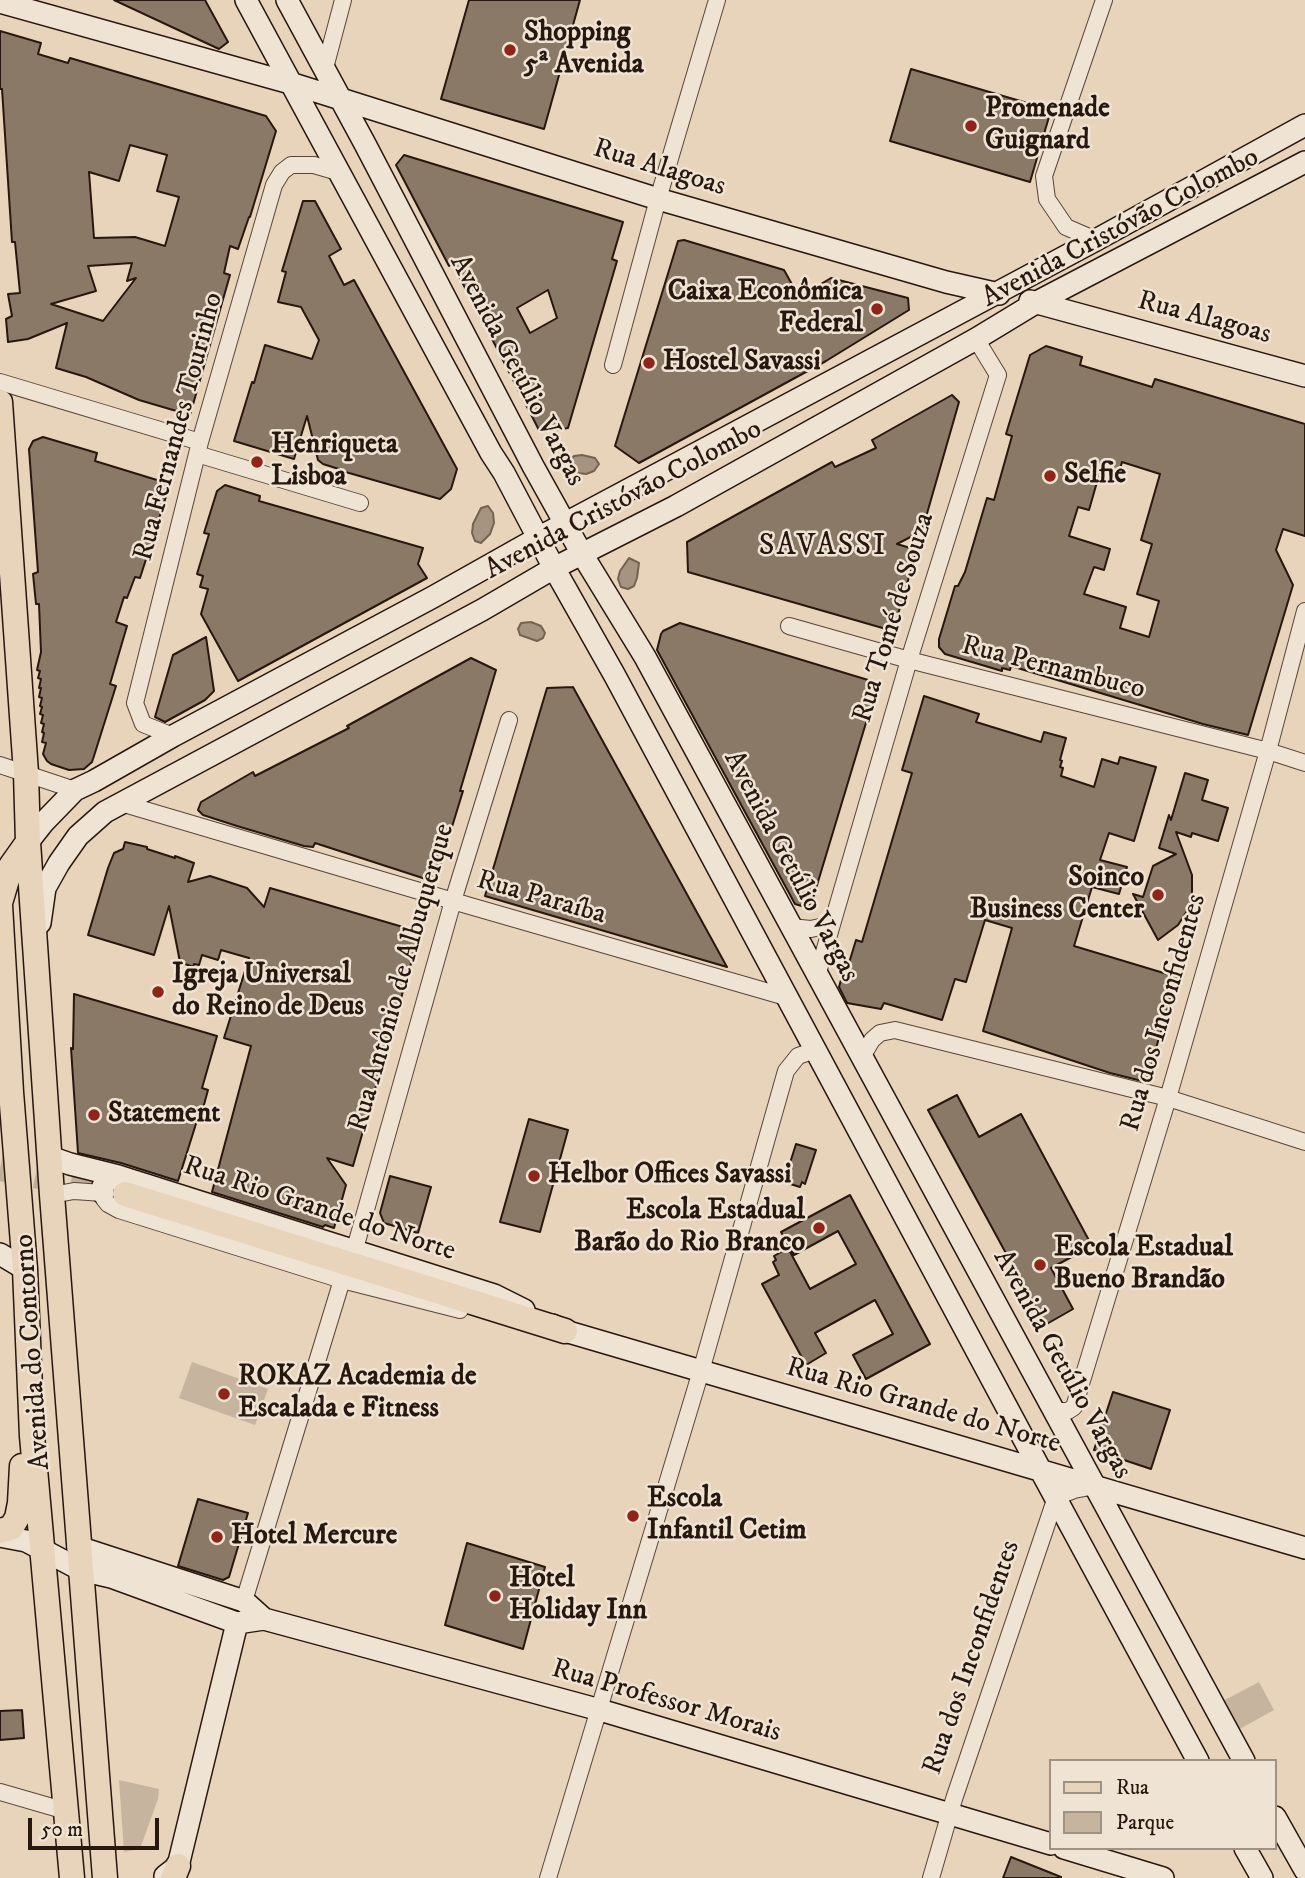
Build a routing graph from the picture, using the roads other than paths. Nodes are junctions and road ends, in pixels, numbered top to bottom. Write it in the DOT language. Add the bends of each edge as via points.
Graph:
graph roads {
  1 [pos="246,0"];
  2 [pos="287,0"];
  3 [pos="343,0"];
  4 [pos="717,0"];
  5 [pos="1104,0"];
  6 [pos="0,2"];
  7 [pos="324,68"];
  8 [pos="290,83"];
  9 [pos="345,107"];
  10 [pos="394,116"];
  11 [pos="1305,125"];
  12 [pos="318,134"];
  13 [pos="365,144"];
  14 [pos="1305,162"];
  15 [pos="338,172"];
  16 [pos="658,199"];
  17 [pos="1096,240"];
  18 [pos="946,282"];
  19 [pos="994,293"];
  20 [pos="1037,302"];
  21 [pos="945,320"];
  22 [pos="976,339"];
  23 [pos="613,365"];
  24 [pos="1305,376"];
  25 [pos="0,382"];
  26 [pos="0,402"];
  27 [pos="198,448"];
  28 [pos="360,503"];
  29 [pos="565,525"];
  30 [pos="538,538"];
  31 [pos="582,554"];
  32 [pos="554,568"];
  33 [pos="1305,611"];
  34 [pos="789,626"];
  35 [pos="909,660"];
  36 [pos="509,720"];
  37 [pos="173,736"];
  38 [pos="1268,751"];
  39 [pos="1305,763"];
  40 [pos="0,765"];
  41 [pos="26,773"];
  42 [pos="75,790"];
  43 [pos="121,803"];
  44 [pos="28,842"];
  45 [pos="453,901"];
  46 [pos="0,904"];
  47 [pos="834,918"];
  48 [pos="790,927"];
  49 [pos="36,946"];
  50 [pos="817,976"];
  51 [pos="786,997"];
  52 [pos="815,1050"];
  53 [pos="862,1057"];
  54 [pos="10,1093"];
  55 [pos="1168,1098"];
  56 [pos="0,1128"];
  57 [pos="48,1132"];
  58 [pos="1305,1142"];
  59 [pos="50,1157"];
  60 [pos="115,1188"];
  61 [pos="52,1195"];
  62 [pos="9,1200"];
  63 [pos="355,1251"];
  64 [pos="0,1254"];
  65 [pos="24,1269"];
  66 [pos="342,1280"];
  67 [pos="565,1331"];
  68 [pos="701,1371"];
  69 [pos="1055,1411"];
  70 [pos="32,1436"];
  71 [pos="1023,1436"];
  72 [pos="998,1459"];
  73 [pos="1041,1471"];
  74 [pos="1096,1487"];
  75 [pos="1056,1497"];
  76 [pos="0,1534"];
  77 [pos="1305,1548"];
  78 [pos="43,1549"];
  79 [pos="79,1559"];
  80 [pos="244,1601"];
  81 [pos="264,1619"];
  82 [pos="237,1623"];
  83 [pos="600,1710"];
  84 [pos="1197,1759"];
  85 [pos="1243,1759"];
  86 [pos="0,1792"];
  87 [pos="66,1811"];
  88 [pos="949,1814"];
  89 [pos="1277,1821"];
  90 [pos="1050,1844"];
  91 [pos="1071,1850"];
  92 [pos="1246,1850"];
  93 [pos="1305,1870"];
  94 [pos="171,1874"];
  95 [pos="72,1878"];
  96 [pos="105,1878"];
  97 [pos="548,1878"];
  98 [pos="931,1878"];
  99 [pos="1163,1878"];
  100 [pos="1262,1878"];
  1 -- 8 [label="main road, Avenida Getúlio Vargas"];
  2 -- 7 [label="main road, Avenida Getúlio Vargas"];
  3 -- 7 [label="street"];
  4 -- 16 [label="street"];
  5 -- 17 [label="street" via="1044,176 1047,199 1066,227"];
  6 -- 8 [label="main road, Rua Alagoas"];
  7 -- 8 [label="main road"];
  7 -- 9 [label="main road, Avenida Getúlio Vargas"];
  8 -- 9 [label="main road, Rua Alagoas"];
  8 -- 12 [label="main road, Avenida Getúlio Vargas"];
  9 -- 10 [label="main road, Rua Alagoas"];
  9 -- 12 [label="main road"];
  9 -- 13 [label="main road, Avenida Getúlio Vargas"];
  10 -- 13 [label="main road"];
  10 -- 16 [label="main road, Rua Alagoas"];
  11 -- 17 [label="main road, Avenida Cristóvão Colombo"];
  12 -- 15 [label="main road, Avenida Getúlio Vargas"];
  13 -- 29 [label="main road, Avenida Getúlio Vargas"];
  14 -- 20 [label="main road, Avenida Cristóvão Colombo"];
  15 -- 27 [label="street, Rua Fernandes Tourinho" via="291,165 274,185"];
  15 -- 30 [label="main road, Avenida Getúlio Vargas"];
  16 -- 18 [label="main road, Rua Alagoas"];
  16 -- 23 [label="street"];
  17 -- 19 [label="main road, Avenida Cristóvão Colombo"];
  18 -- 19 [label="main road, Rua Alagoas"];
  18 -- 21 [label="main road" via="951,307"];
  19 -- 20 [label="main road, Rua Alagoas"];
  19 -- 21 [label="main road, Avenida Cristóvão Colombo"];
  20 -- 22 [label="main road, Avenida Cristóvão Colombo"];
  20 -- 24 [label="main road, Rua Alagoas"];
  21 -- 29 [label="main road, Avenida Cristóvão Colombo"];
  22 -- 31 [label="main road, Avenida Cristóvão Colombo"];
  22 -- 35 [label="street, Rua Tomé de Souza" via="998,375"];
  25 -- 27 [label="street"];
  26 -- 41 [label="main road, Avenida do Contorno"];
  27 -- 28 [label="street"];
  27 -- 37 [label="street, Rua Fernandes Tourinho" via="135,703 143,723"];
  29 -- 30 [label="main road, Avenida Cristóvão Colombo"];
  29 -- 31 [label="main road, Avenida Getúlio Vargas"];
  30 -- 32 [label="main road, Avenida Getúlio Vargas"];
  30 -- 37 [label="main road, Avenida Cristóvão Colombo"];
  31 -- 32 [label="main road, Avenida Cristóvão Colombo"];
  31 -- 48 [label="main road, Avenida Getúlio Vargas" via="645,657"];
  32 -- 43 [label="main road, Avenida Cristóvão Colombo"];
  32 -- 51 [label="main road, Avenida Getúlio Vargas"];
  33 -- 38 [label="street, Rua dos Inconfidentes"];
  34 -- 35 [label="street, Rua Pernambuco"];
  35 -- 38 [label="street, Rua Pernambuco"];
  35 -- 47 [label="street, Rua Tomé de Souza"];
  36 -- 45 [label="street, Rua Antônio de Albuquerque"];
  37 -- 42 [label="main road, Avenida Cristóvão Colombo"];
  38 -- 39 [label="street, Rua Pernambuco"];
  38 -- 55 [label="street, Rua dos Inconfidentes"];
  40 -- 41 [label="street"];
  41 -- 42 [label="street"];
  41 -- 44 [label="main road, Avenida do Contorno"];
  42 -- 44 [label="main road, Avenida Cristóvão Colombo"];
  43 -- 45 [label="street, Rua Paraíba"];
  43 -- 49 [label="main road, Avenida Cristóvão Colombo" via="78,836 59,863 46,888"];
  44 -- 46 [label="main road, Avenida do Contorno" via="10,866"];
  44 -- 49 [label="main road, Avenida do Contorno"];
  45 -- 51 [label="street, Rua Paraíba"];
  45 -- 63 [label="street, Rua Antônio de Albuquerque"];
  46 -- 54 [label="main road, Avenida do Contorno"];
  47 -- 48 [label="street" via="811,929"];
  47 -- 50 [label="street, Rua Tomé de Souza"];
  48 -- 50 [label="main road, Avenida Getúlio Vargas"];
  49 -- 57 [label="main road, Avenida do Contorno"];
  50 -- 53 [label="main road, Avenida Getúlio Vargas"];
  51 -- 52 [label="main road, Avenida Getúlio Vargas"];
  52 -- 68 [label="street" via="798,1056 786,1071"];
  52 -- 71 [label="main road, Avenida Getúlio Vargas"];
  53 -- 55 [label="street" via="880,1033 895,1030"];
  53 -- 69 [label="main road, Avenida Getúlio Vargas"];
  54 -- 56 [label="main road"];
  54 -- 62 [label="main road, Avenida do Contorno"];
  55 -- 58 [label="street"];
  55 -- 69 [label="street, Rua dos Inconfidentes" via="1074,1406"];
  57 -- 59 [label="main road, Avenida do Contorno"];
  57 -- 62 [label="main road" via="41,1161 29,1183"];
  59 -- 60 [label="main road, Rua Rio Grande do Norte"];
  59 -- 61 [label="main road, Avenida do Contorno"];
  60 -- 61 [label="street, Rua Rio Grande do Norte"];
  60 -- 63 [label="main road, Rua Rio Grande do Norte"];
  60 -- 66 [label="street, Rua Rio Grande do Norte" via="108,1204 119,1210"];
  60 -- 67 [label="main road"];
  61 -- 79 [label="main road, Avenida do Contorno"];
  62 -- 65 [label="main road, Avenida do Contorno"];
  63 -- 67 [label="main road, Rua Rio Grande do Norte" via="494,1295"];
  64 -- 65 [label="main road"];
  65 -- 70 [label="main road, Avenida do Contorno"];
  66 -- 67 [label="street, Rua Rio Grande do Norte" via="488,1318"];
  66 -- 80 [label="street"];
  67 -- 68 [label="main road, Rua Rio Grande do Norte"];
  68 -- 72 [label="main road, Rua Rio Grande do Norte"];
  68 -- 83 [label="street"];
  69 -- 74 [label="main road, Avenida Getúlio Vargas"];
  70 -- 76 [label="main road" via="25,1451 17,1518"];
  70 -- 78 [label="main road, Avenida do Contorno"];
  70 -- 79 [label="main road" via="50,1509"];
  71 -- 72 [label="main road" via="1017,1453"];
  71 -- 73 [label="main road, Avenida Getúlio Vargas"];
  72 -- 73 [label="main road, Rua Rio Grande do Norte"];
  73 -- 74 [label="main road, Rua Rio Grande do Norte"];
  73 -- 75 [label="main road, Avenida Getúlio Vargas"];
  74 -- 75 [label="street"];
  74 -- 77 [label="main road, Rua Rio Grande do Norte"];
  74 -- 85 [label="main road, Avenida Getúlio Vargas"];
  75 -- 84 [label="main road, Avenida Getúlio Vargas"];
  75 -- 88 [label="street, Rua dos Inconfidentes"];
  76 -- 78 [label="main road"];
  78 -- 79 [label="main road"];
  78 -- 87 [label="main road, Avenida do Contorno"];
  79 -- 80 [label="main road, Rua Professor Morais"];
  79 -- 82 [label="main road, Rua Professor Morais" via="111,1577"];
  79 -- 96 [label="main road, Avenida do Contorno"];
  80 -- 81 [label="main road, Rua Professor Morais"];
  81 -- 82 [label="main road, Rua Professor Morais"];
  81 -- 83 [label="main road, Rua Professor Morais"];
  82 -- 94 [label="main road"];
  83 -- 88 [label="main road, Rua Professor Morais"];
  83 -- 97 [label="street"];
  86 -- 87 [label="street"];
  87 -- 95 [label="main road, Avenida do Contorno"];
  88 -- 90 [label="main road, Rua Professor Morais"];
  88 -- 98 [label="street, Rua dos Inconfidentes"];
  89 -- 93 [label="main road"];
  91 -- 99 [label="main road"];
  92 -- 100 [label="main road"];
}
